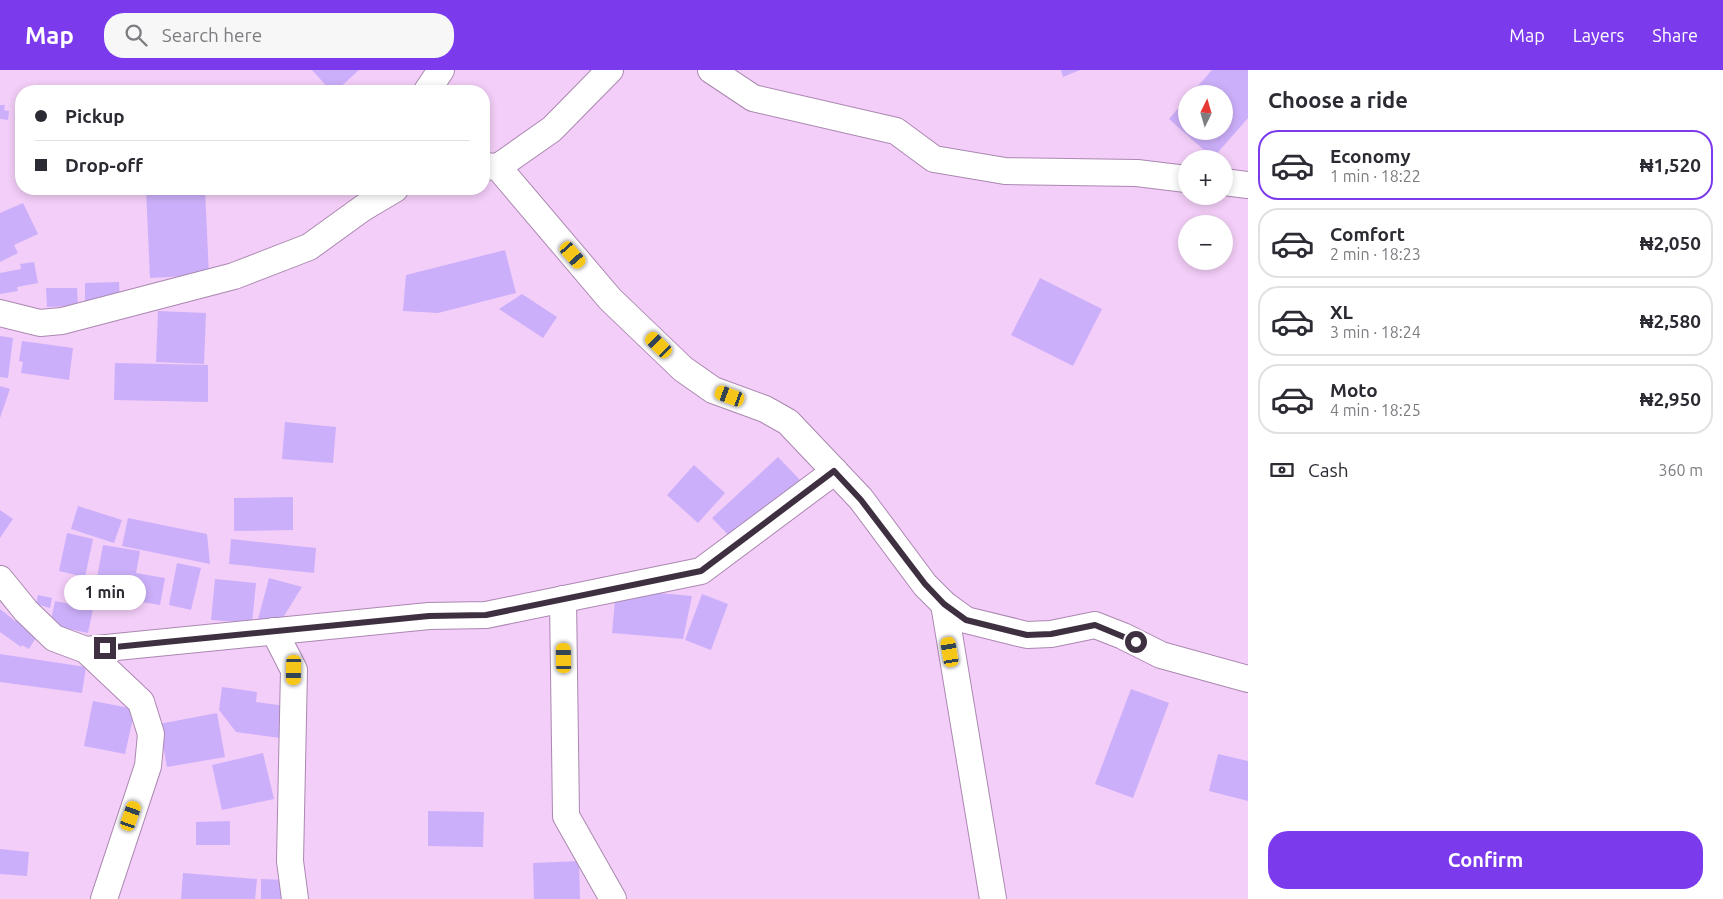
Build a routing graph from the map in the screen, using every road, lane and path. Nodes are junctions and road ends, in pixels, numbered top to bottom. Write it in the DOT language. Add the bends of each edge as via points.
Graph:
graph roads {
  1 [pos="441,70"];
  2 [pos="610,70"];
  3 [pos="711,70"];
  4 [pos="431,85"];
  5 [pos="491,167"];
  6 [pos="1178,178"];
  7 [pos="1233,183"];
  8 [pos="1248,185"];
  9 [pos="385,195"];
  10 [pos="0,312"];
  11 [pos="834,471"];
  12 [pos="2,589"];
  13 [pos="563,599"];
  14 [pos="944,604"];
  15 [pos="274,631"];
  16 [pos="86,650"];
  17 [pos="1248,679"];
  18 [pos="104,899"];
  19 [pos="295,899"];
  20 [pos="613,899"];
  21 [pos="993,899"];
  1 -- 4 [label="street"];
  2 -- 5 [label="street" via="552,129"];
  3 -- 6 [label="street" via="753,98 896,131 934,159 1005,171"];
  5 -- 11 [label="street" via="610,298 683,369 713,390 765,409 788,422"];
  7 -- 8 [label="street"];
  9 -- 10 [label="street" via="309,247 234,276 62,321 40,323"];
  11 -- 13 [label="street" via="701,571"];
  11 -- 14 [label="street"];
  12 -- 16 [label="street" via="54,638"];
  13 -- 15 [label="street" via="486,615 429,616"];
  13 -- 20 [label="street" via="566,816"];
  14 -- 17 [label="street" via="966,620 1027,635 1051,634 1095,625 1161,656"];
  14 -- 21 [label="street"];
  15 -- 16 [label="street"];
  15 -- 19 [label="street" via="294,670 290,861"];
  16 -- 18 [label="street" via="141,702 151,734 148,766"];
}
